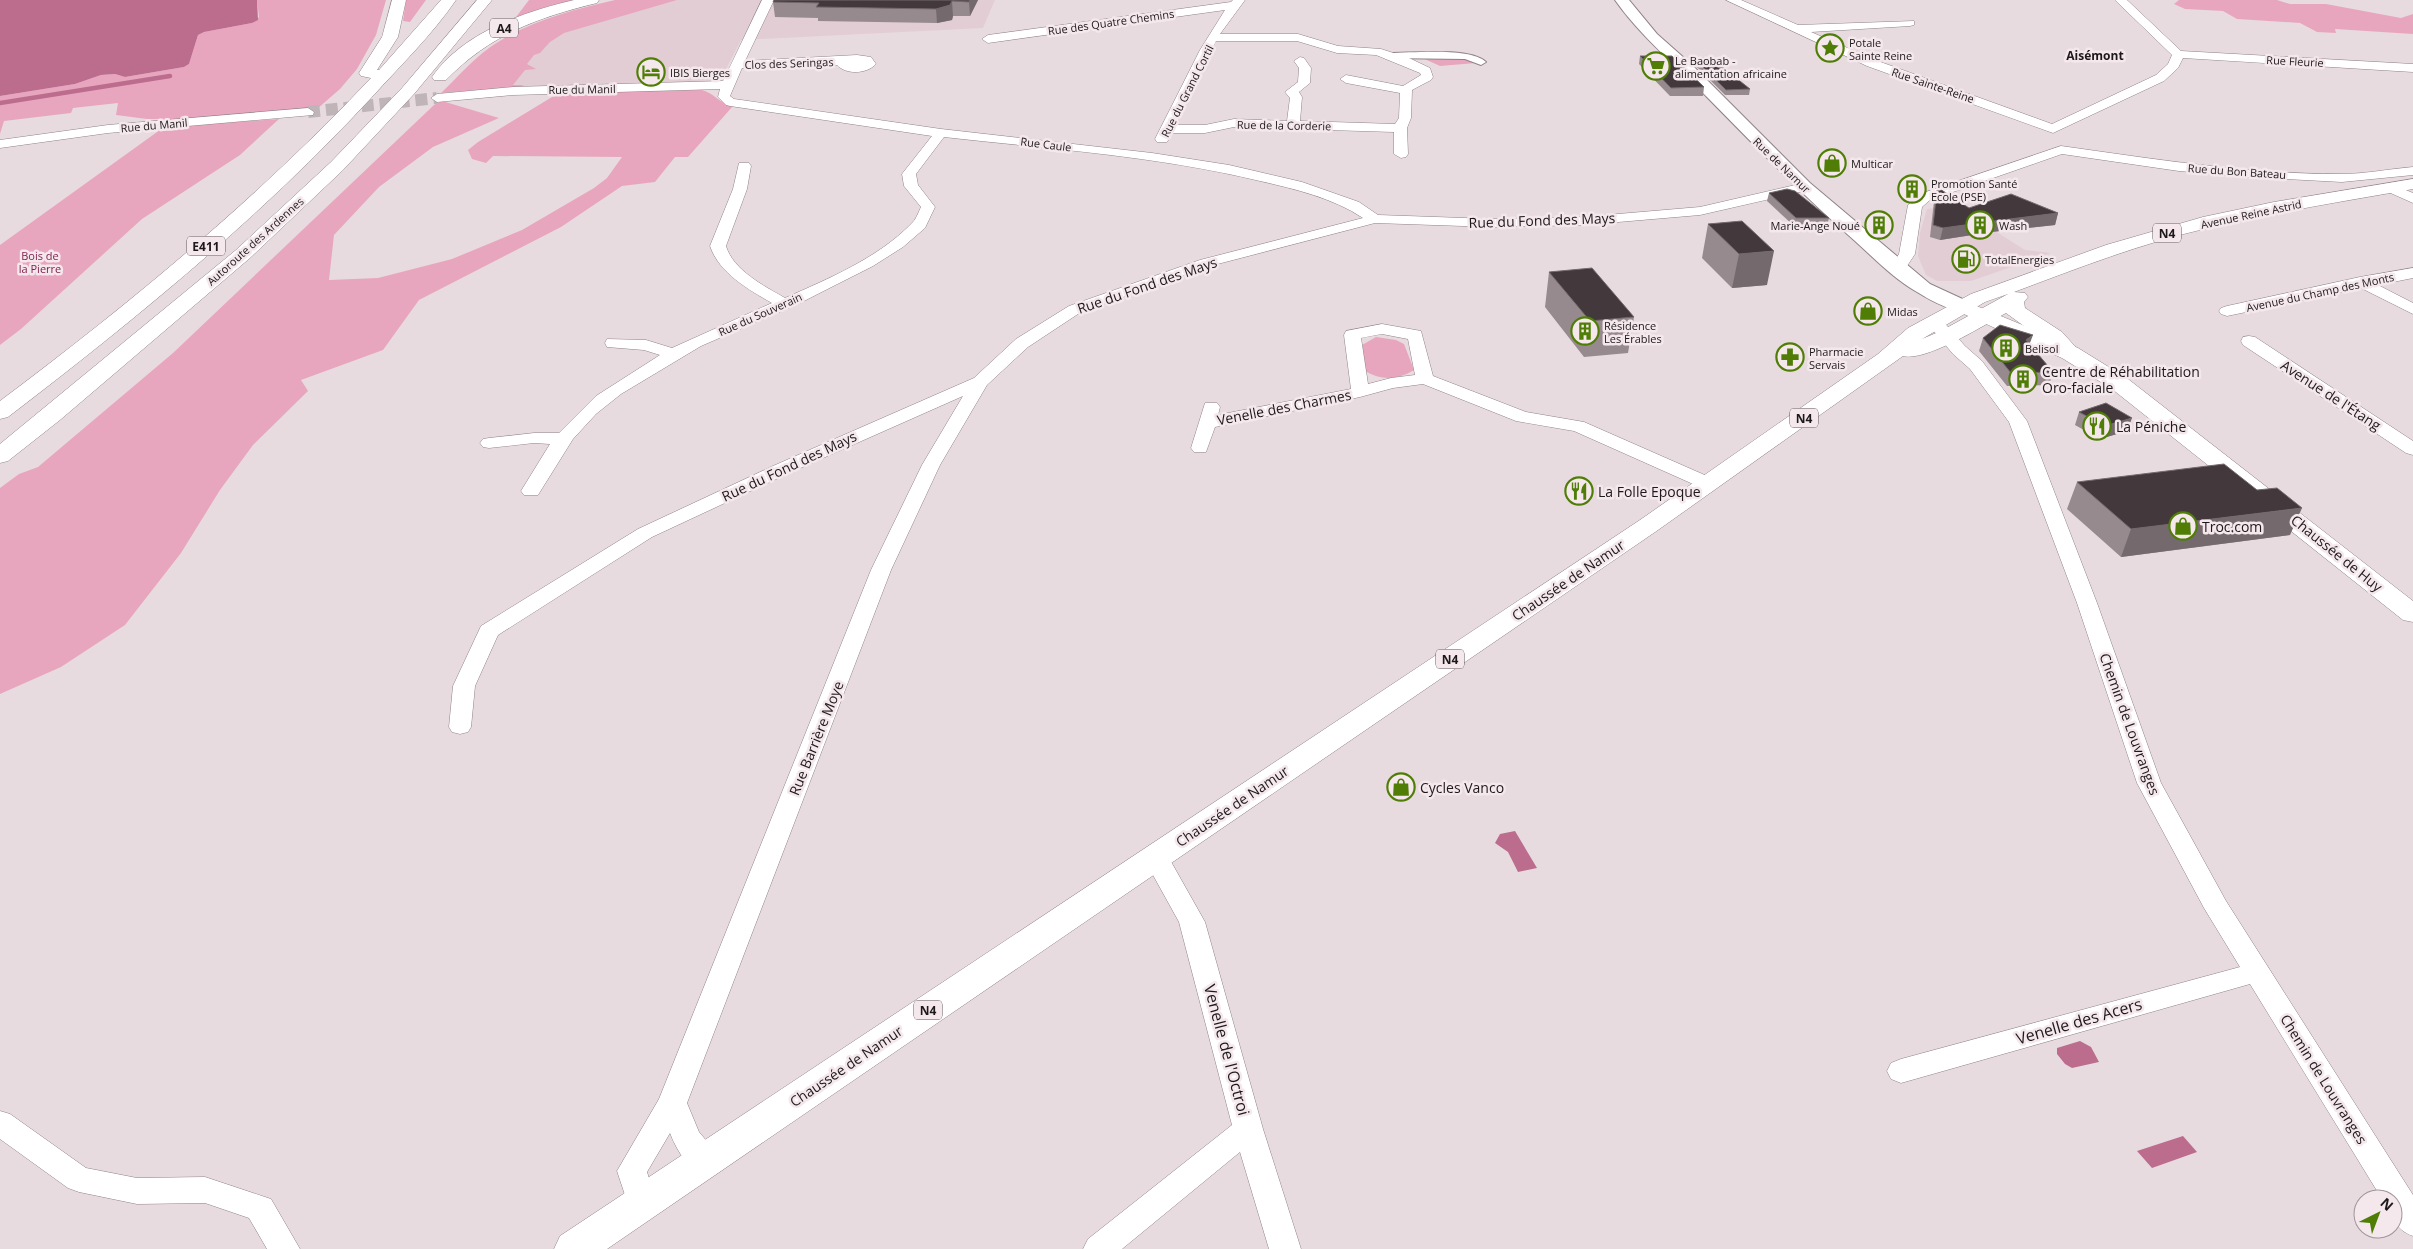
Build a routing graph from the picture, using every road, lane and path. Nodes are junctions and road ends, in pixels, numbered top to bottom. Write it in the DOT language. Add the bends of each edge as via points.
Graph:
graph roads {
  1 [pos="398,0"];
  2 [pos="450,0"];
  3 [pos="485,0"];
  4 [pos="592,0"];
  5 [pos="768,0"];
  6 [pos="1622,0"];
  7 [pos="1732,0"];
  8 [pos="2122,1"];
  9 [pos="1237,2"];
  10 [pos="1910,23"];
  11 [pos="1794,29"];
  12 [pos="1213,38"];
  13 [pos="988,39"];
  14 [pos="2178,54"];
  15 [pos="1390,56"];
  16 [pos="1300,61"];
  17 [pos="841,62"];
  18 [pos="1481,62"];
  19 [pos="738,65"];
  20 [pos="2413,68"];
  21 [pos="384,76"];
  22 [pos="1346,79"];
  23 [pos="728,85"];
  24 [pos="1406,90"];
  25 [pos="408,91"];
  26 [pos="437,98"];
  27 [pos="308,112"];
  28 [pos="1293,125"];
  29 [pos="1400,128"];
  30 [pos="1168,129"];
  31 [pos="2053,129"];
  32 [pos="941,133"];
  33 [pos="0,144"];
  34 [pos="2061,150"];
  35 [pos="1401,154"];
  36 [pos="1152,157"];
  37 [pos="744,166"];
  38 [pos="2413,171"];
  39 [pos="2413,184"];
  40 [pos="1804,187"];
  41 [pos="2391,188"];
  42 [pos="2413,199"];
  43 [pos="1375,220"];
  44 [pos="2063,267"];
  45 [pos="1898,269"];
  46 [pos="2413,273"];
  47 [pos="2360,282"];
  48 [pos="2013,301"];
  49 [pos="783,303"];
  50 [pos="1962,306"];
  51 [pos="2413,309"];
  52 [pos="2227,311"];
  53 [pos="1985,316"];
  54 [pos="1942,328"];
  55 [pos="2249,341"];
  56 [pos="613,343"];
  57 [pos="2070,353"];
  58 [pos="674,354"];
  59 [pos="1425,379"];
  60 [pos="980,382"];
  61 [pos="1360,392"];
  62 [pos="0,412"];
  63 [pos="564,439"];
  64 [pos="489,443"];
  65 [pos="1200,448"];
  66 [pos="2413,449"];
  67 [pos="0,456"];
  68 [pos="1709,484"];
  69 [pos="531,491"];
  70 [pos="2413,614"];
  71 [pos="460,727"];
  72 [pos="1156,857"];
  73 [pos="2257,972"];
  74 [pos="1901,1071"];
  75 [pos="672,1103"];
  76 [pos="0,1123"];
  77 [pos="1248,1129"];
  78 [pos="705,1161"];
  79 [pos="642,1204"];
  80 [pos="2413,1222"];
  81 [pos="284,1249"];
  82 [pos="574,1249"];
  83 [pos="1099,1249"];
  84 [pos="1285,1249"];
  1 -- 21 [label="main road" via="390,37 366,73"];
  2 -- 21 [label="main road, E411"];
  3 -- 25 [label="main road, Autoroute des Ardennes / E411"];
  4 -- 25 [label="main road, A4" via="547,12 496,32 460,56 433,85"];
  5 -- 19 [label="street"];
  6 -- 40 [label="street, Rue de Namur" via="1652,37 1687,68"];
  7 -- 11 [label="street, Rue Sainte-Reine"];
  8 -- 14 [label="street"];
  9 -- 12 [label="street, Rue du Grand Cortil"];
  9 -- 13 [label="street, Rue des Quatre Chemins"];
  10 -- 11 [label="street"];
  11 -- 31 [label="street, Rue Sainte-Reine" via="1871,63"];
  12 -- 15 [label="street" via="1298,37 1337,49"];
  12 -- 30 [label="street, Rue du Grand Cortil"];
  14 -- 20 [label="street, Rue Fleurie"];
  14 -- 31 [label="street" via="2174,65 2160,78"];
  15 -- 18 [label="street" via="1465,56"];
  15 -- 24 [label="street" via="1428,74"];
  16 -- 28 [label="street" via="1305,68 1304,83 1291,92 1296,97"];
  17 -- 19 [label="street, Clos des Seringas"];
  19 -- 23 [label="street"];
  21 -- 62 [label="main road, E411" via="294,166 187,262"];
  22 -- 24 [label="street"];
  23 -- 26 [label="street, Rue du Manil" via="513,91"];
  23 -- 32 [label="street, Rue Caule" via="724,97 730,102"];
  24 -- 29 [label="street" via="1405,118"];
  25 -- 67 [label="main road, Autoroute des Ardennes / E411" via="337,166 243,254"];
  27 -- 33 [label="street, Rue du Manil" via="108,129"];
  28 -- 29 [label="street, Rue de la Corderie"];
  28 -- 30 [label="street, Rue de la Corderie" via="1234,123 1206,129"];
  29 -- 35 [label="street"];
  30 -- 36 [label="street, Rue du Grand Cortil"];
  31 -- 34 [label="street"];
  32 -- 36 [label="street, Rue Caule"];
  32 -- 49 [label="street, Rue du Souverain" via="909,174 911,186 928,207 914,230 892,250 872,262"];
  34 -- 38 [label="street, Rue du Bon Bateau" via="2179,167 2342,178"];
  34 -- 45 [label="street" via="1925,197 1915,205 1907,254"];
  36 -- 43 [label="street, Rue Caule" via="1229,169 1297,185 1354,205"];
  37 -- 49 [label="street" via="740,189 718,252 723,260"];
  39 -- 41 [label="main road, Avenue Reine Astrid / N4"];
  40 -- 43 [label="street, Rue du Fond des Mays" via="1700,211 1592,221"];
  40 -- 45 [label="street, Rue de Namur"];
  41 -- 42 [label="street"];
  41 -- 44 [label="main road, Avenue Reine Astrid / N4" via="2203,223"];
  43 -- 60 [label="street, Rue du Fond des Mays" via="1205,263 1076,309 1022,342"];
  44 -- 48 [label="main road, Avenue Reine Astrid / N4"];
  44 -- 50 [label="main road, Avenue Reine Astrid / N4"];
  45 -- 50 [label="street, Rue de Namur" via="1923,288"];
  46 -- 47 [label="street, Avenue du Champ des Monts"];
  47 -- 51 [label="street"];
  47 -- 52 [label="street, Avenue du Champ des Monts"];
  48 -- 53 [label="main road, Avenue Reine Astrid / N4"];
  48 -- 57 [label="main road" via="2015,311 2054,337"];
  49 -- 58 [label="street, Rue du Souverain"];
  50 -- 53 [label="main road, Chaussée de Huy"];
  50 -- 54 [label="main road, Chaussée de Namur / N4"];
  53 -- 54 [label="main road, Chaussée de Namur / N4"];
  53 -- 57 [label="main road, Chaussée de Huy"];
  54 -- 68 [label="main road, Chaussée de Namur / N4" via="1886,359"];
  54 -- 73 [label="street, Chemin de Louvranges" via="1976,365 2018,421 2087,603 2149,783 2212,899"];
  55 -- 66 [label="street, Avenue de l'Étang"];
  56 -- 58 [label="street" via="646,345"];
  57 -- 70 [label="main road, Chaussée de Huy" via="2120,384"];
  58 -- 63 [label="street, Rue du Souverain" via="608,396 589,411"];
  59 -- 61 [label="street, Venelle des Charmes" via="1391,383"];
  59 -- 61 [label="street, Venelle des Charmes" via="1415,335 1382,329 1352,335"];
  59 -- 68 [label="street, Venelle des Charmes" via="1522,417 1578,426"];
  60 -- 71 [label="street, Rue du Fond des Mays" via="646,533 489,631 464,686"];
  60 -- 75 [label="street, Rue Barrière Moye" via="931,465 881,570"];
  61 -- 65 [label="street, Venelle des Charmes" via="1209,415"];
  63 -- 64 [label="street" via="534,438"];
  63 -- 69 [label="street, Rue du Souverain"];
  68 -- 72 [label="main road, Chaussée de Namur / N4"];
  72 -- 77 [label="street, Venelle de l'Octroi" via="1192,922"];
  72 -- 78 [label="main road, Chaussée de Namur / N4"];
  73 -- 74 [label="street, Venelle des Acers"];
  73 -- 80 [label="street, Chemin de Louvranges"];
  75 -- 78 [label="street" via="688,1139"];
  75 -- 79 [label="street, Rue Barrière Moye" via="632,1171"];
  76 -- 81 [label="street" via="79,1179 137,1191 205,1190 260,1208"];
  77 -- 83 [label="street"];
  77 -- 84 [label="street, Venelle de l'Octroi"];
  78 -- 79 [label="main road, Chaussée de Namur / N4"];
  79 -- 82 [label="main road, Chaussée de Namur / N4"];
}
